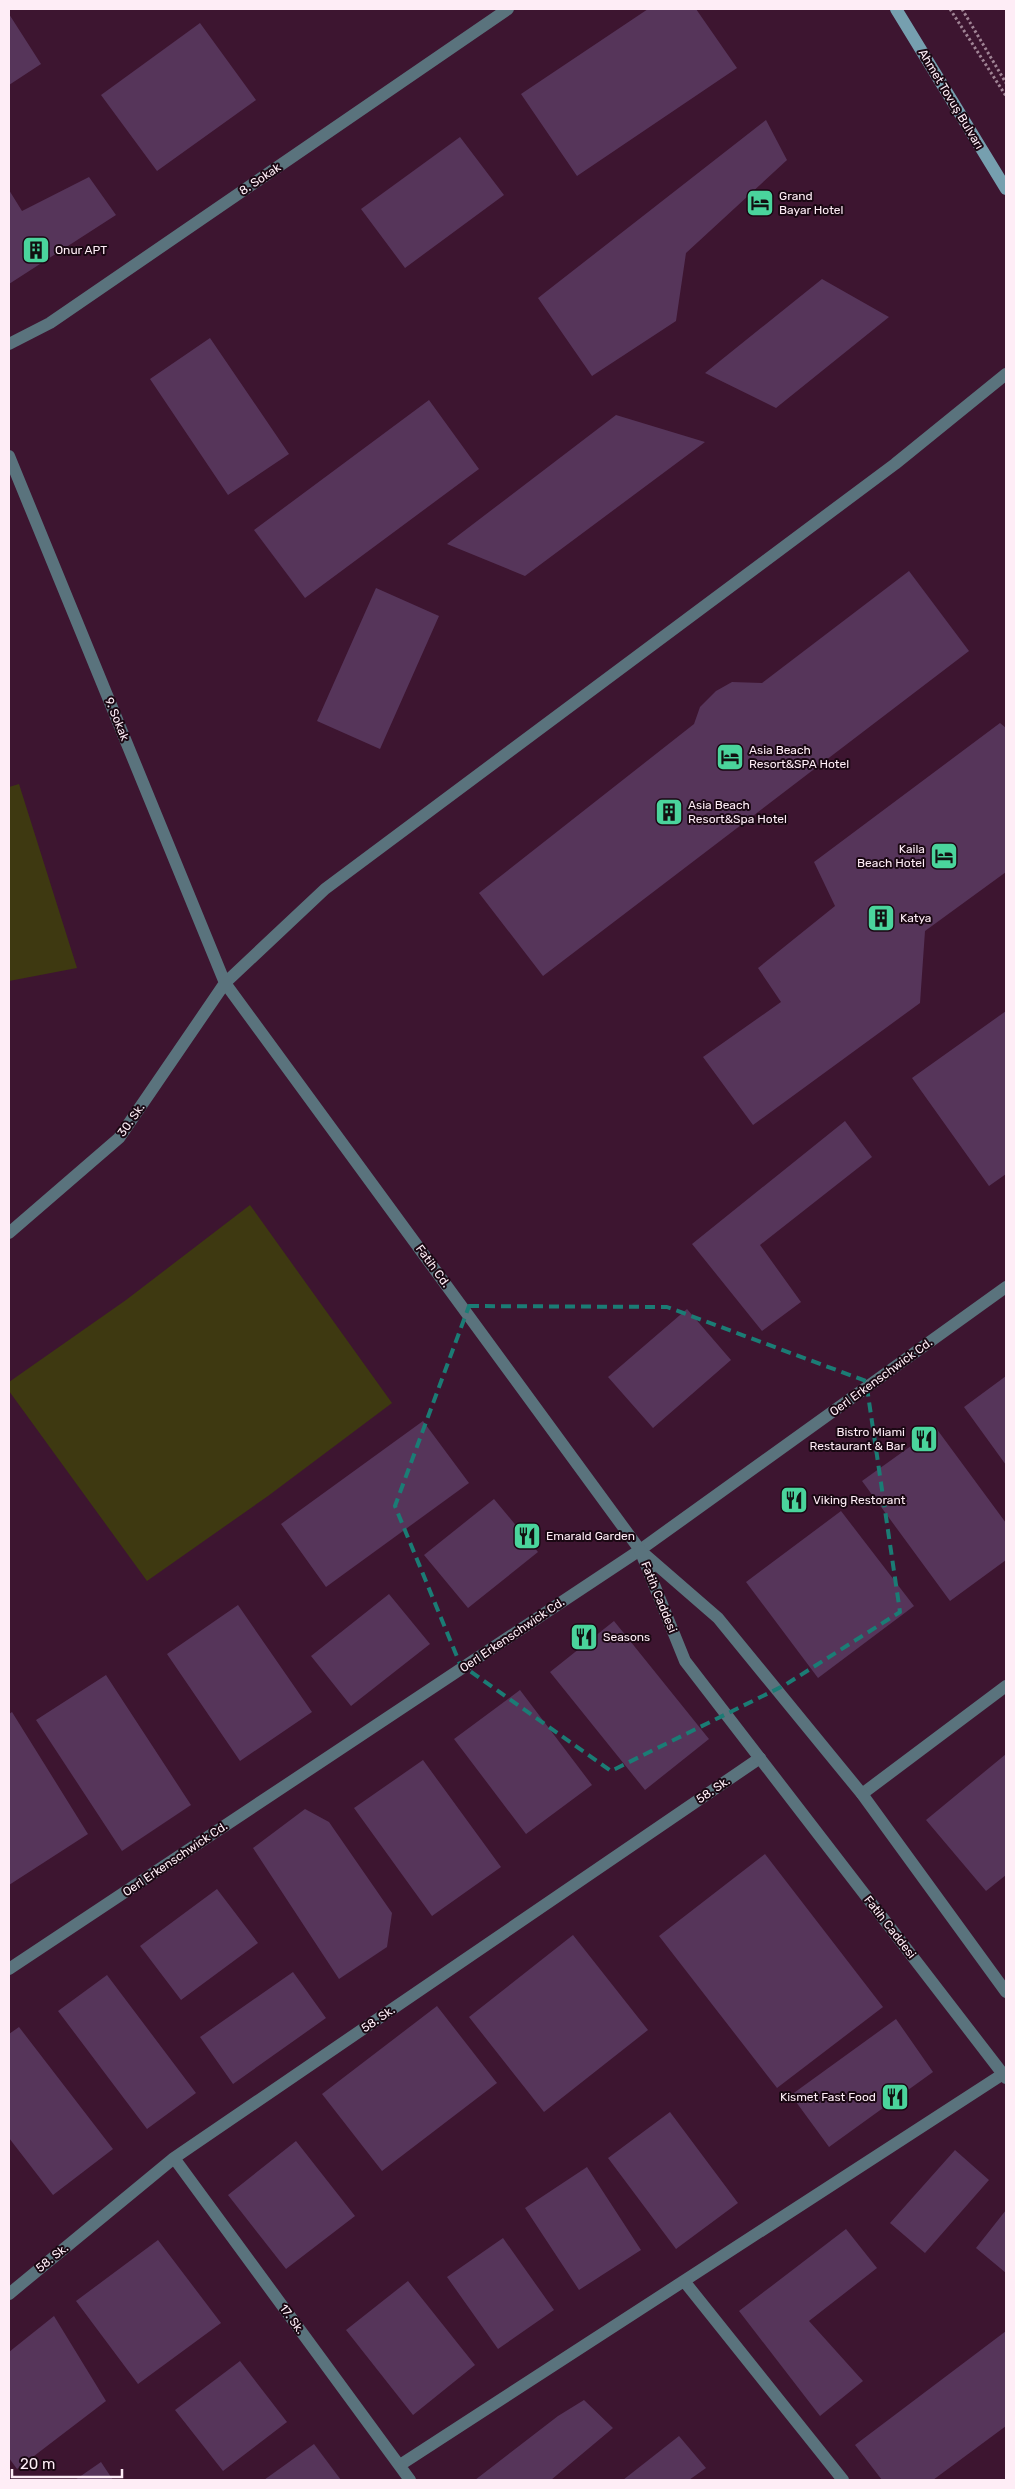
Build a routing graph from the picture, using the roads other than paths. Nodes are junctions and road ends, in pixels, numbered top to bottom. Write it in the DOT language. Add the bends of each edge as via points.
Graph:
graph roads {
  1 [pos="508,9"];
  2 [pos="896,9"];
  3 [pos="1006,189"];
  4 [pos="9,344"];
  5 [pos="1006,374"];
  6 [pos="9,456"];
  7 [pos="225,983"];
  8 [pos="9,1234"];
  9 [pos="1006,1287"];
  10 [pos="640,1550"];
  11 [pos="1006,1686"];
  12 [pos="760,1758"];
  13 [pos="862,1794"];
  14 [pos="9,1969"];
  15 [pos="1006,1992"];
  16 [pos="1005,2076"];
  17 [pos="174,2158"];
  18 [pos="684,2281"];
  19 [pos="9,2294"];
  20 [pos="400,2466"];
  21 [pos="410,2480"];
  22 [pos="843,2480"];
  1 -- 4 [label="street, 8. Sokak" via="50,323"];
  2 -- 3 [label="main road, Ahmet Tovuş Bulvarı"];
  5 -- 7 [label="street, 30. Sk." via="887,470 325,889"];
  6 -- 7 [label="street, 9. Sokak"];
  7 -- 8 [label="street, 30. Sk." via="119,1138"];
  7 -- 10 [label="street, Fatih Cd."];
  9 -- 10 [label="street, Oerl Erkenschwick Cd."];
  10 -- 12 [label="street, Fatih Caddesi" via="685,1661"];
  10 -- 13 [label="street, Fatih Caddesi" via="718,1618"];
  10 -- 14 [label="street, Oerl Erkenschwick Cd."];
  11 -- 13 [label="street"];
  12 -- 16 [label="street, Fatih Caddesi"];
  12 -- 17 [label="street, 58. Sk."];
  13 -- 15 [label="street, Fatih Caddesi"];
  16 -- 18 [label="street"];
  17 -- 19 [label="street, 58. Sk."];
  17 -- 20 [label="street, 17. Sk."];
  18 -- 20 [label="street"];
  18 -- 22 [label="street"];
  20 -- 21 [label="street, 17. Sk."];
}
